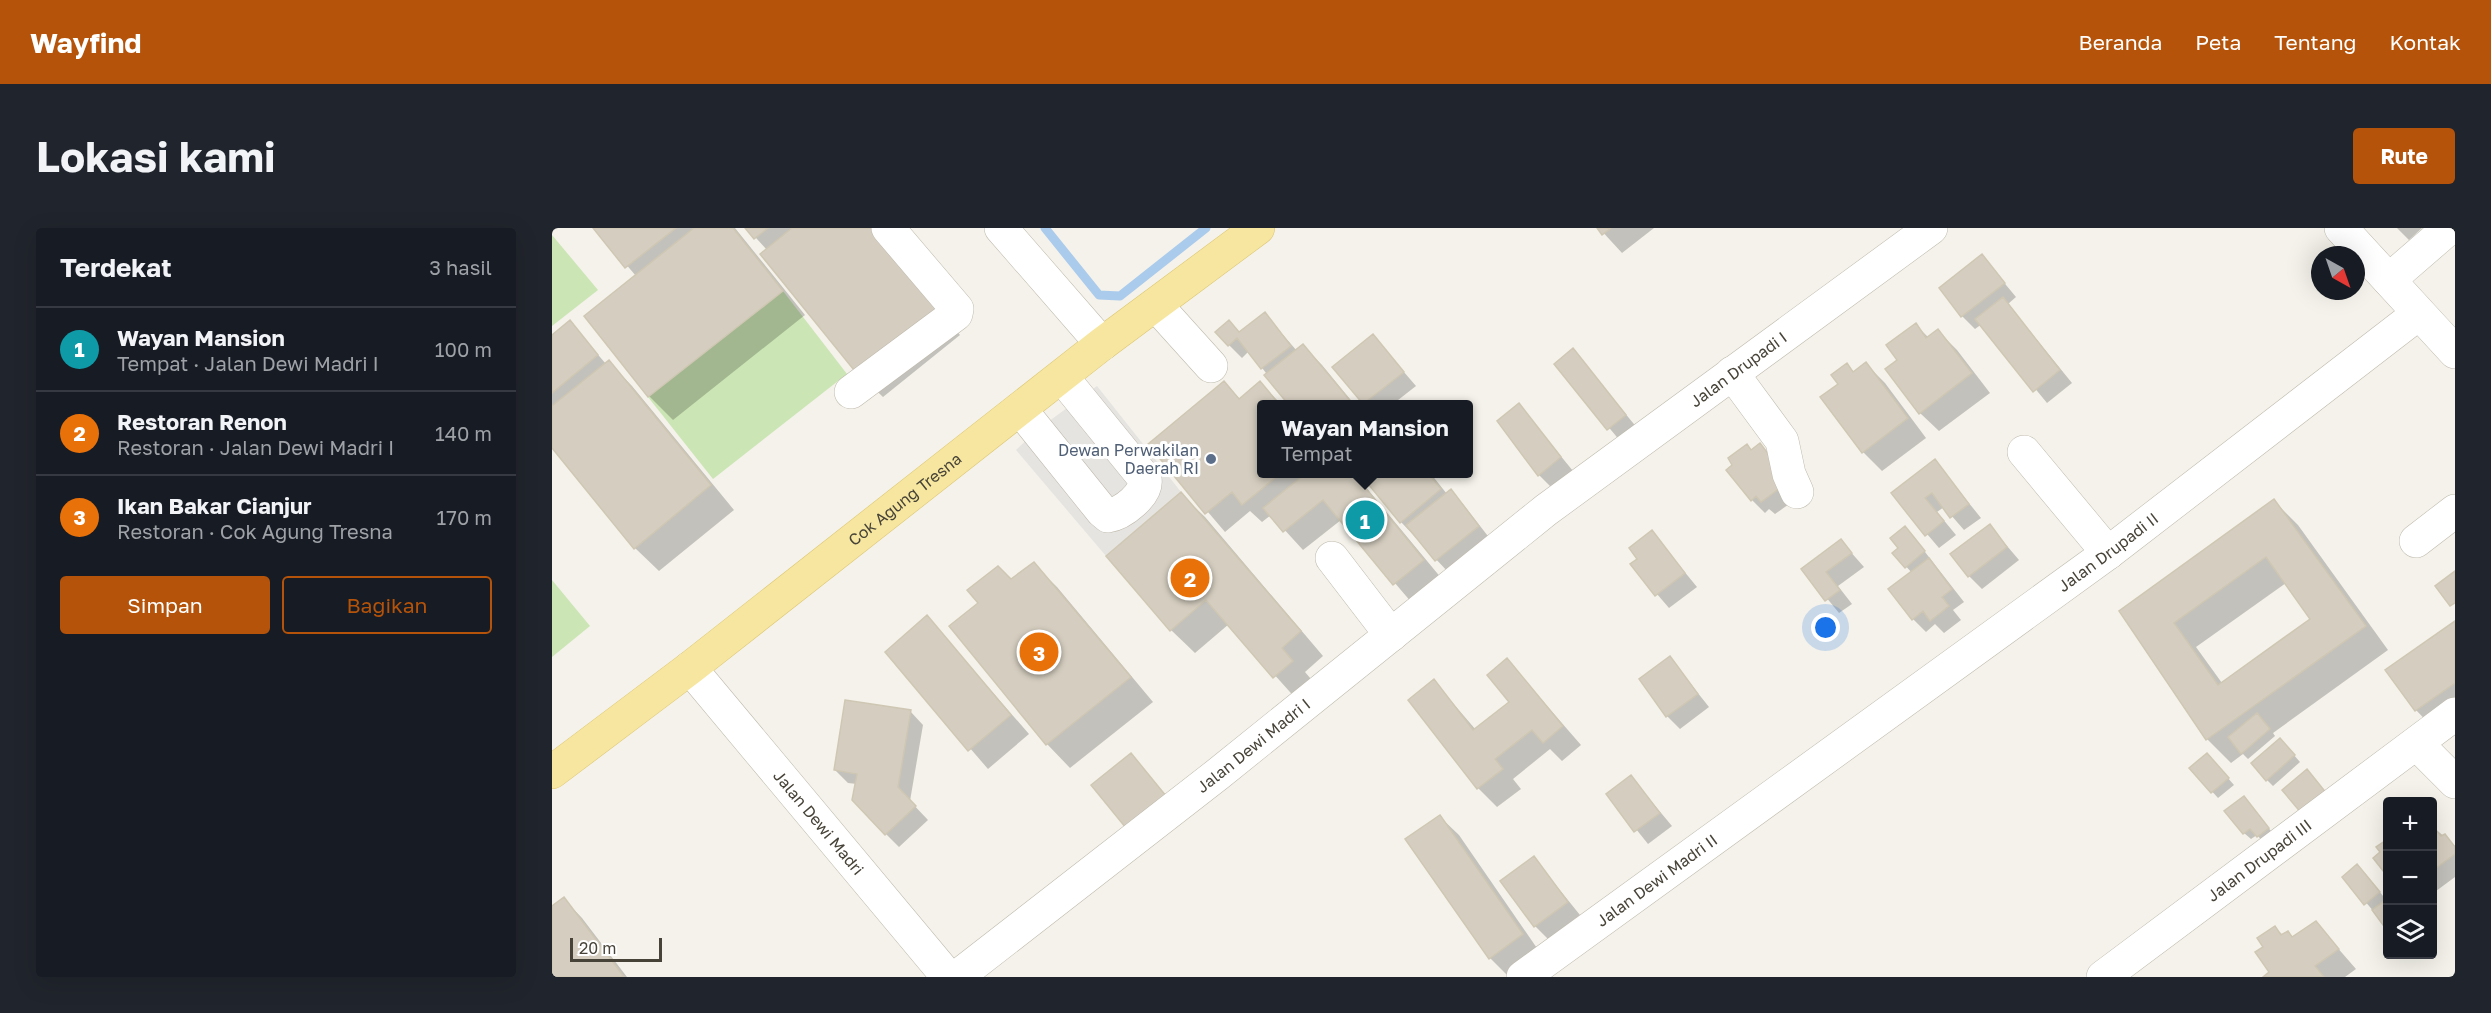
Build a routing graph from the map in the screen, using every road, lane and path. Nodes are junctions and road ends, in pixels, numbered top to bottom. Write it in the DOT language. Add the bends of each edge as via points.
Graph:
graph roads {
  1 [pos="888,228"];
  2 [pos="1000,228"];
  3 [pos="1258,228"];
  4 [pos="1931,228"];
  5 [pos="2341,228"];
  6 [pos="2450,228"];
  7 [pos="2389,280"];
  8 [pos="1156,305"];
  9 [pos="2418,314"];
  10 [pos="1102,344"];
  11 [pos="2455,352"];
  12 [pos="1211,366"];
  13 [pos="1732,373"];
  14 [pos="1062,377"];
  15 [pos="851,392"];
  16 [pos="1020,409"];
  17 [pos="2024,452"];
  18 [pos="1797,492"];
  19 [pos="1546,510"];
  20 [pos="2455,511"];
  21 [pos="2416,541"];
  22 [pos="2108,553"];
  23 [pos="1332,558"];
  24 [pos="1391,635"];
  25 [pos="690,668"];
  26 [pos="2455,714"];
  27 [pos="2417,744"];
  28 [pos="552,772"];
  29 [pos="2455,782"];
  30 [pos="1791,783"];
  31 [pos="948,977"];
  32 [pos="957,977"];
  33 [pos="1523,977"];
  34 [pos="2103,977"];
  1 -- 15 [label="street" via="956,305 956,314"];
  2 -- 10 [label="street"];
  3 -- 8 [label="main road, Cok Agung Tresna"];
  4 -- 13 [label="street, Jalan Drupadi I"];
  5 -- 7 [label="street"];
  6 -- 7 [label="street"];
  7 -- 9 [label="street"];
  8 -- 10 [label="main road, Cok Agung Tresna"];
  8 -- 12 [label="street"];
  9 -- 11 [label="street"];
  9 -- 22 [label="street, Jalan Drupadi II"];
  10 -- 14 [label="main road, Cok Agung Tresna"];
  13 -- 18 [label="street" via="1782,441"];
  13 -- 19 [label="street, Jalan Drupadi I"];
  14 -- 16 [label="main road, Cok Agung Tresna"];
  14 -- 16 [label="street" via="1145,479 1142,492 1117,515 1108,516 1102,511"];
  16 -- 25 [label="main road, Cok Agung Tresna"];
  17 -- 22 [label="street"];
  19 -- 24 [label="street, Jalan Dewi Madri I"];
  20 -- 21 [label="street"];
  22 -- 30 [label="street, Jalan Drupadi II"];
  23 -- 24 [label="street"];
  24 -- 32 [label="street, Jalan Dewi Madri I"];
  25 -- 28 [label="main road, Cok Agung Tresna"];
  25 -- 31 [label="street, Jalan Dewi Madri"];
  26 -- 27 [label="street, Jalan Drupadi III"];
  27 -- 29 [label="street"];
  27 -- 34 [label="street, Jalan Drupadi III"];
  30 -- 33 [label="street, Jalan Dewi Madri II"];
}
